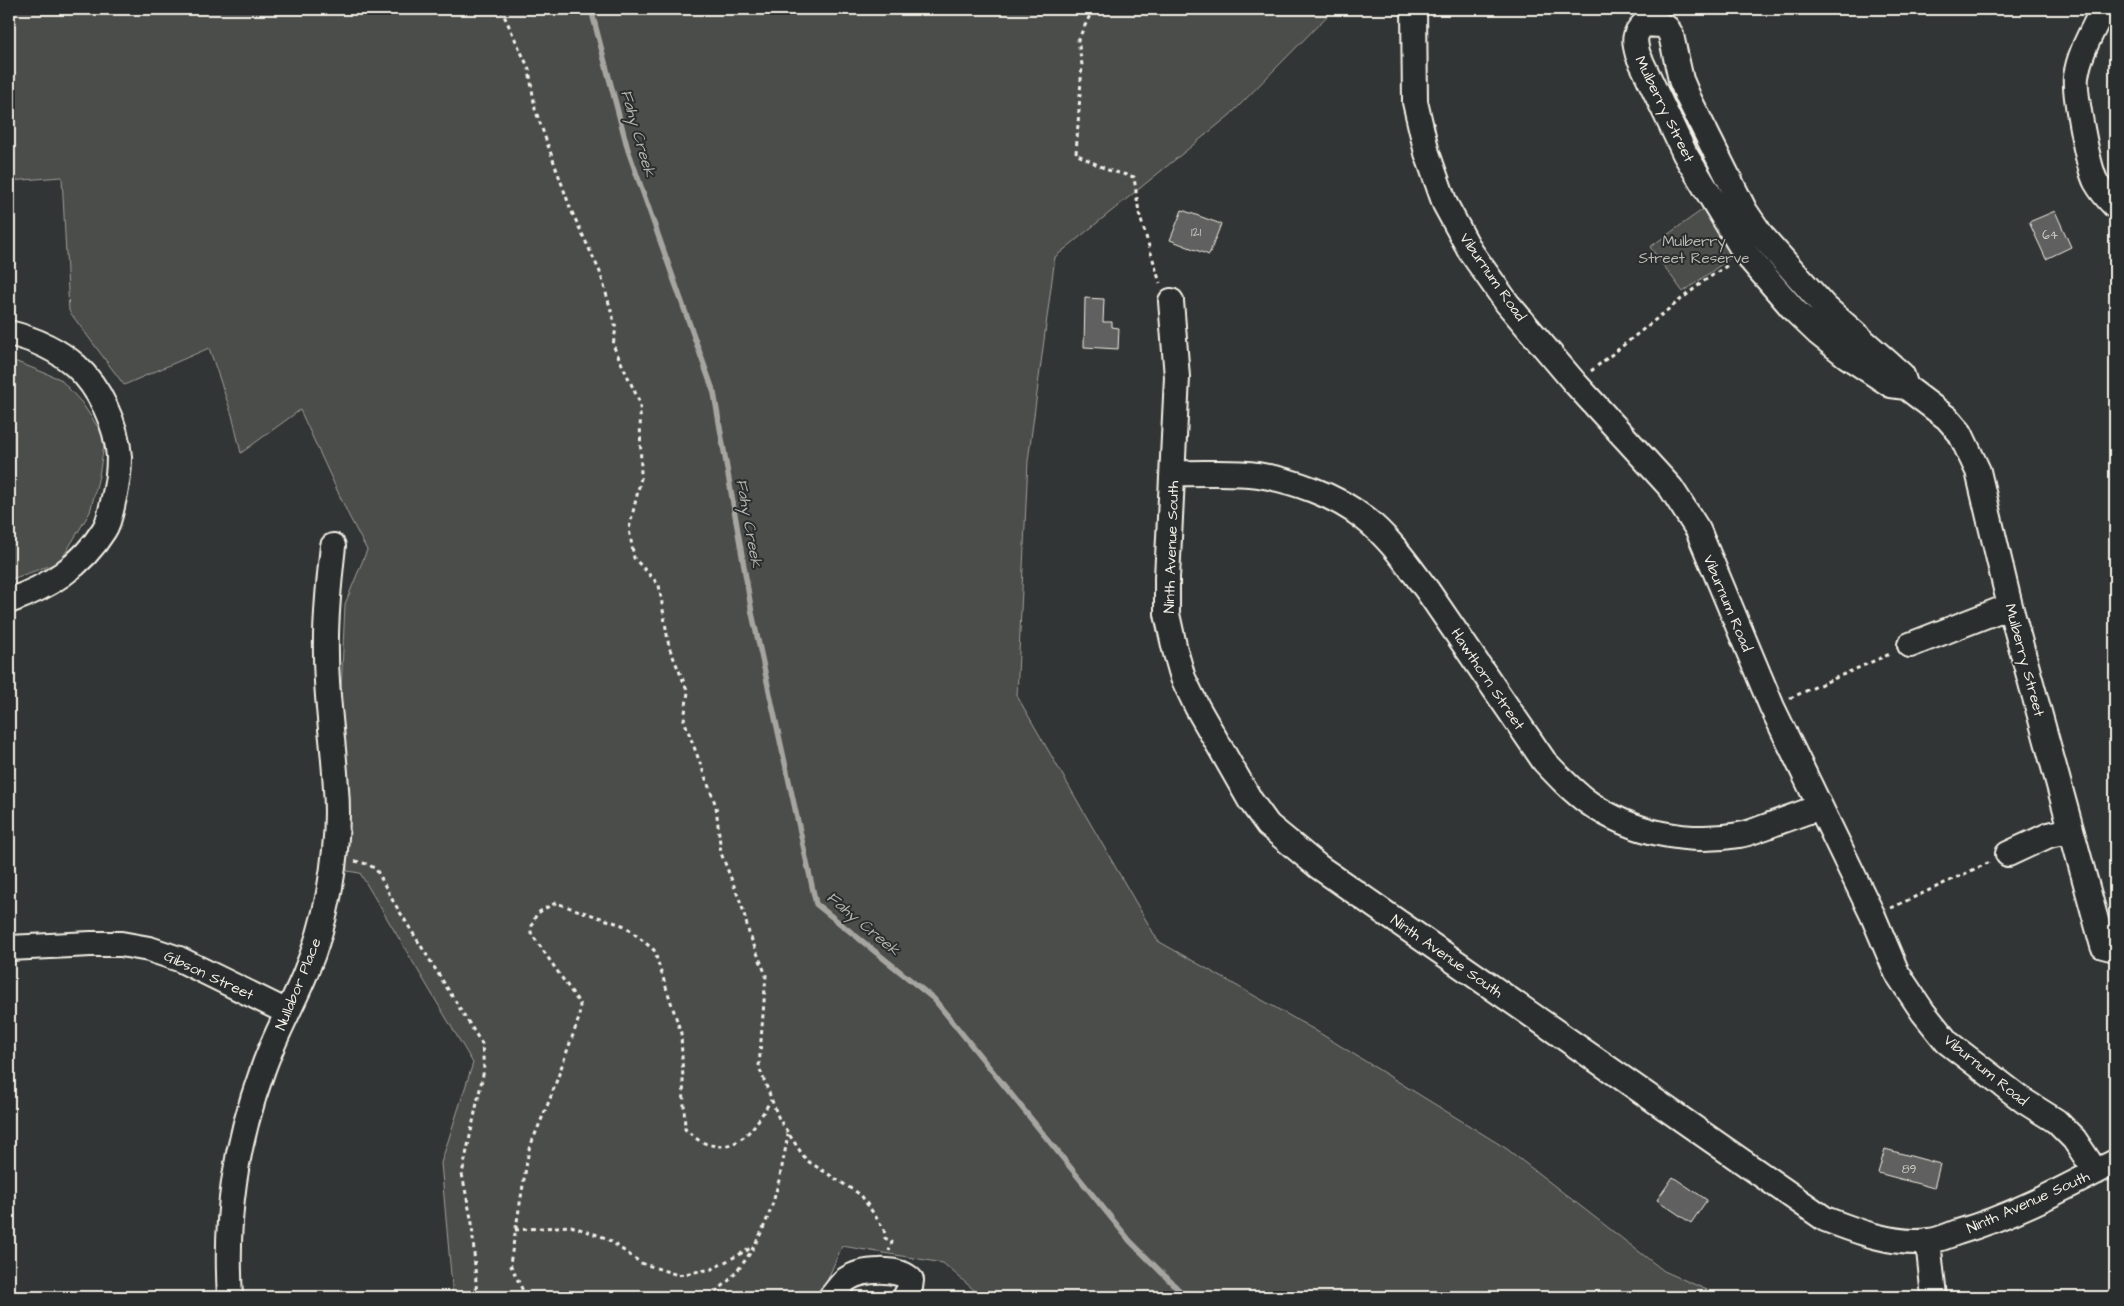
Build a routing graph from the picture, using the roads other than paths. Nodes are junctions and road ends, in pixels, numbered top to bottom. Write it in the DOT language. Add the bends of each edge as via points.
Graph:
graph roads {
  1 [pos="1414,9"];
  2 [pos="2102,9"];
  3 [pos="2115,206"];
  4 [pos="1171,301"];
  5 [pos="9,333"];
  6 [pos="1906,387"];
  7 [pos="1174,473"];
  8 [pos="333,546"];
  9 [pos="9,601"];
  10 [pos="2010,606"];
  11 [pos="1910,645"];
  12 [pos="1819,807"];
  13 [pos="2070,830"];
  14 [pos="2008,854"];
  15 [pos="9,948"];
  16 [pos="2115,949"];
  17 [pos="287,1012"];
  18 [pos="2105,1167"];
  19 [pos="1928,1241"];
  20 [pos="230,1297"];
  21 [pos="831,1297"];
  22 [pos="905,1297"];
  23 [pos="1934,1297"];
  1 -- 12 [label="street, Viburnum Road" via="1415,102 1427,153 1445,204 1471,252 1507,303 1671,488 1698,530 1772,707"];
  2 -- 3 [label="street" via="2080,61 2076,94 2096,182"];
  4 -- 7 [label="street, Ninth Avenue South" via="1177,377"];
  5 -- 9 [label="street" via="54,349 82,372 93,385 114,430 119,456 112,507 105,529 90,549 55,581"];
  6 -- 6 [label="street, Mulberry Street" via="1902,375 1824,307 1762,236 1745,211 1689,99 1681,80 1671,35 1661,25 1644,24 1635,36 1638,55 1685,154 1745,253 1794,311 1818,333 1891,385"];
  6 -- 10 [label="street, Mulberry Street" via="1947,418 1971,454 1978,471"];
  7 -- 12 [label="street, Hawthorn Street" via="1256,475 1289,482 1342,504 1364,518 1408,564 1544,761 1589,803 1617,819 1644,830 1709,839 1741,835"];
  7 -- 19 [label="street, Ninth Avenue South" via="1167,614 1175,650 1183,678 1197,707 1250,800 1268,825 1319,868 1825,1219 1891,1240"];
  8 -- 17 [label="street, Nullabor Place" via="326,654 336,790 334,858 319,934 305,975"];
  10 -- 11 [label="street"];
  10 -- 13 [label="street, Mulberry Street"];
  12 -- 18 [label="street, Viburnum Road" via="1897,973 1923,1012 1947,1042 2024,1102 2056,1121"];
  13 -- 14 [label="street" via="2049,835"];
  13 -- 16 [label="street, Mulberry Street" via="2103,946"];
  15 -- 17 [label="street, Gibson Street" via="121,944 149,949 179,959"];
  17 -- 20 [label="street, Nullabor Place" via="244,1125 234,1172 230,1211"];
  18 -- 19 [label="street, Ninth Avenue South" via="1978,1226"];
  19 -- 23 [label="street"];
  21 -- 22 [label="street" via="847,1279 881,1270 906,1275 911,1280"];
}
